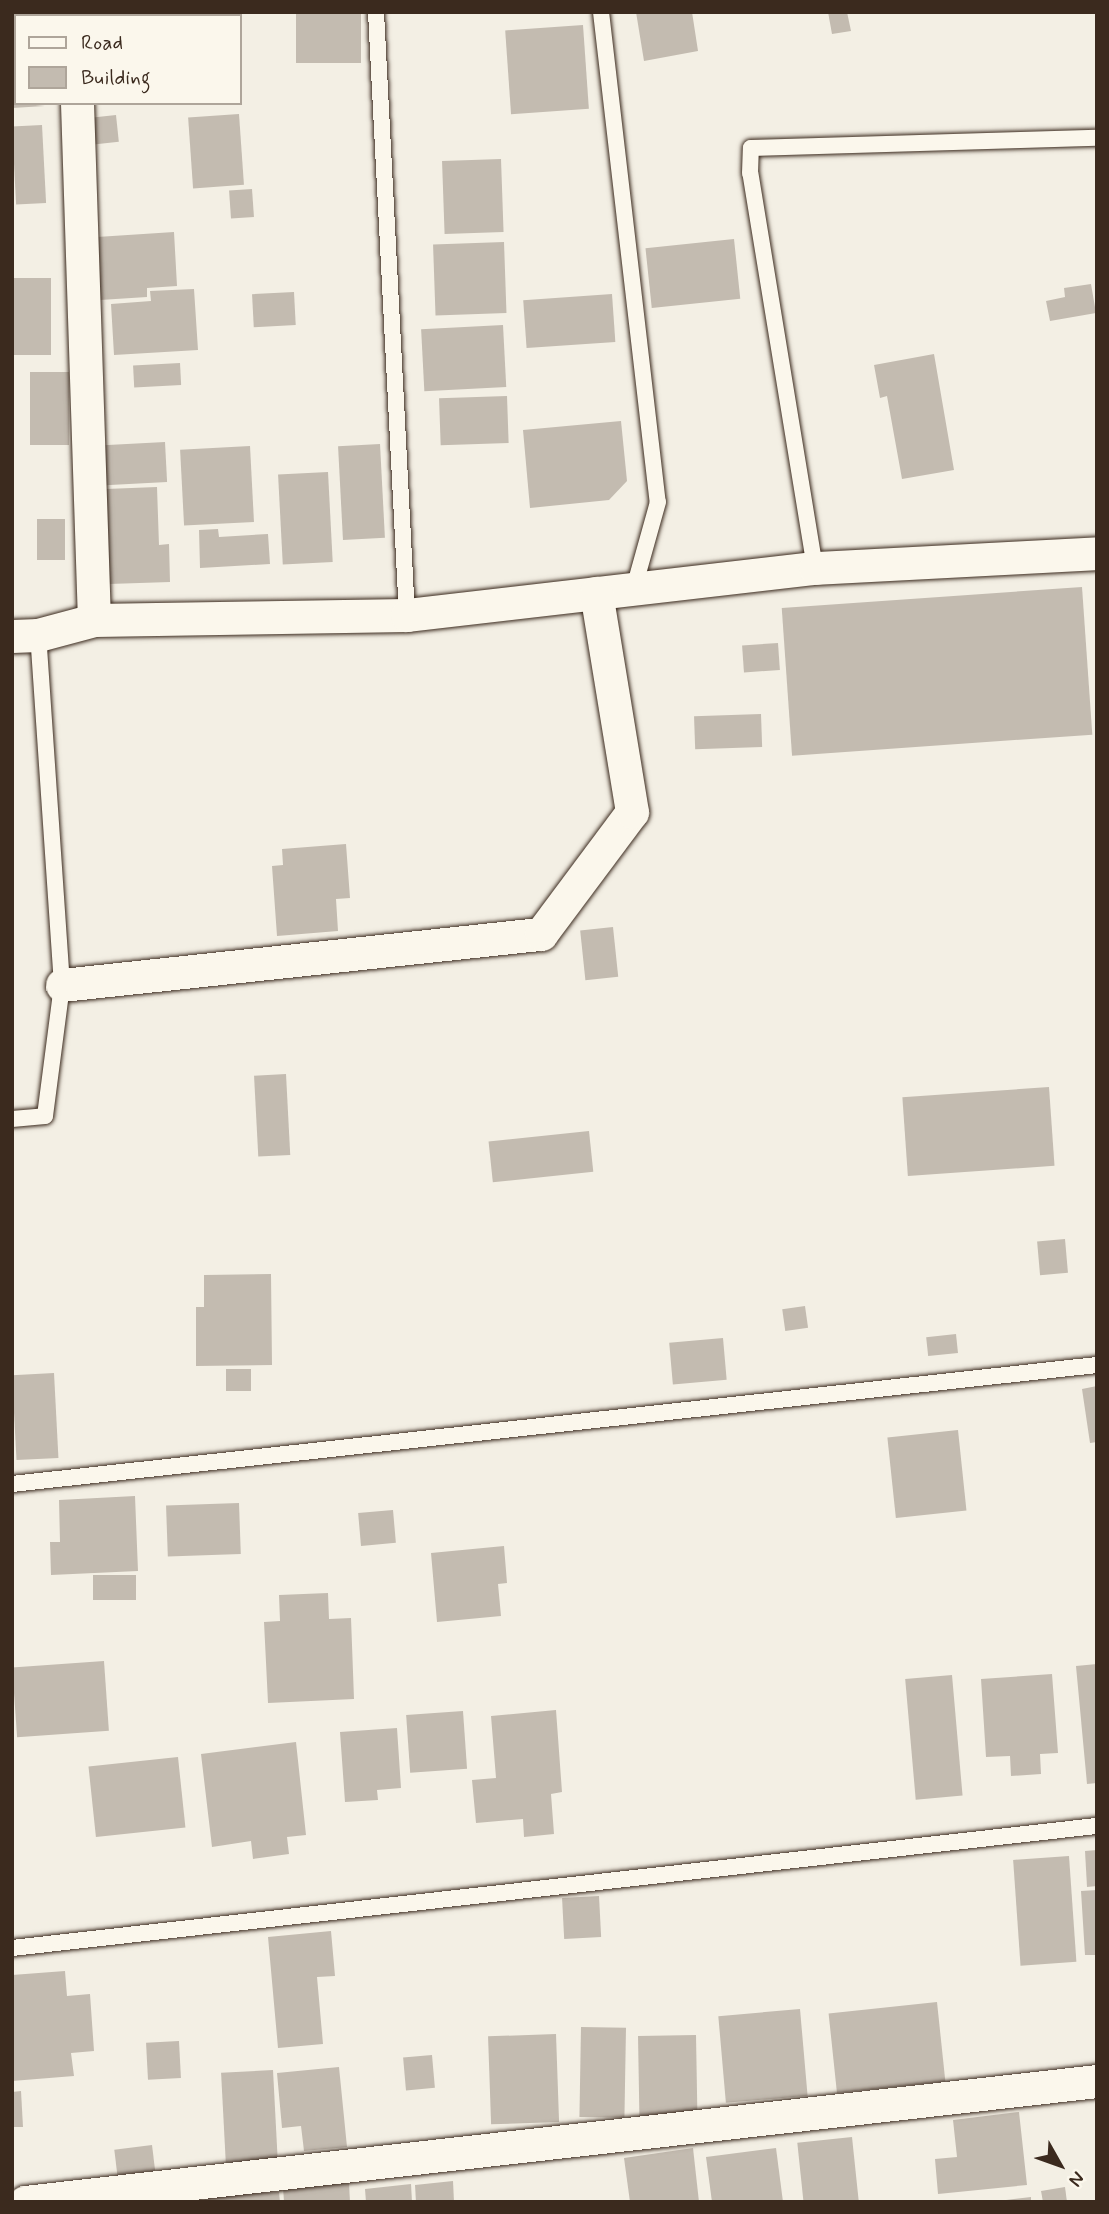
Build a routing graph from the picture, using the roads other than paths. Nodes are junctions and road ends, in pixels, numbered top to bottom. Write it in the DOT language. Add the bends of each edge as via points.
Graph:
graph roads {
  1 [pos="376,12"];
  2 [pos="601,12"];
  3 [pos="77,105"];
  4 [pos="1097,138"];
  5 [pos="1097,553"];
  6 [pos="815,568"];
  7 [pos="634,588"];
  8 [pos="597,593"];
  9 [pos="407,615"];
  10 [pos="94,620"];
  11 [pos="25,636"];
  12 [pos="62,985"];
  13 [pos="12,1119"];
  14 [pos="1097,1365"];
  15 [pos="12,1484"];
  16 [pos="1097,1826"];
  17 [pos="12,1948"];
  18 [pos="1097,2081"];
  19 [pos="25,2202"];
  1 -- 9 [label="lane"];
  2 -- 7 [label="lane" via="658,502"];
  3 -- 10 [label="street"];
  4 -- 6 [label="lane" via="751,148 750,173"];
  5 -- 6 [label="street"];
  6 -- 7 [label="street"];
  7 -- 8 [label="street"];
  8 -- 9 [label="street"];
  8 -- 12 [label="street" via="632,812 541,934"];
  9 -- 10 [label="street"];
  10 -- 11 [label="street"];
  11 -- 12 [label="lane"];
  12 -- 13 [label="lane" via="45,1116"];
  14 -- 15 [label="lane"];
  16 -- 17 [label="lane"];
  18 -- 19 [label="street"];
}
